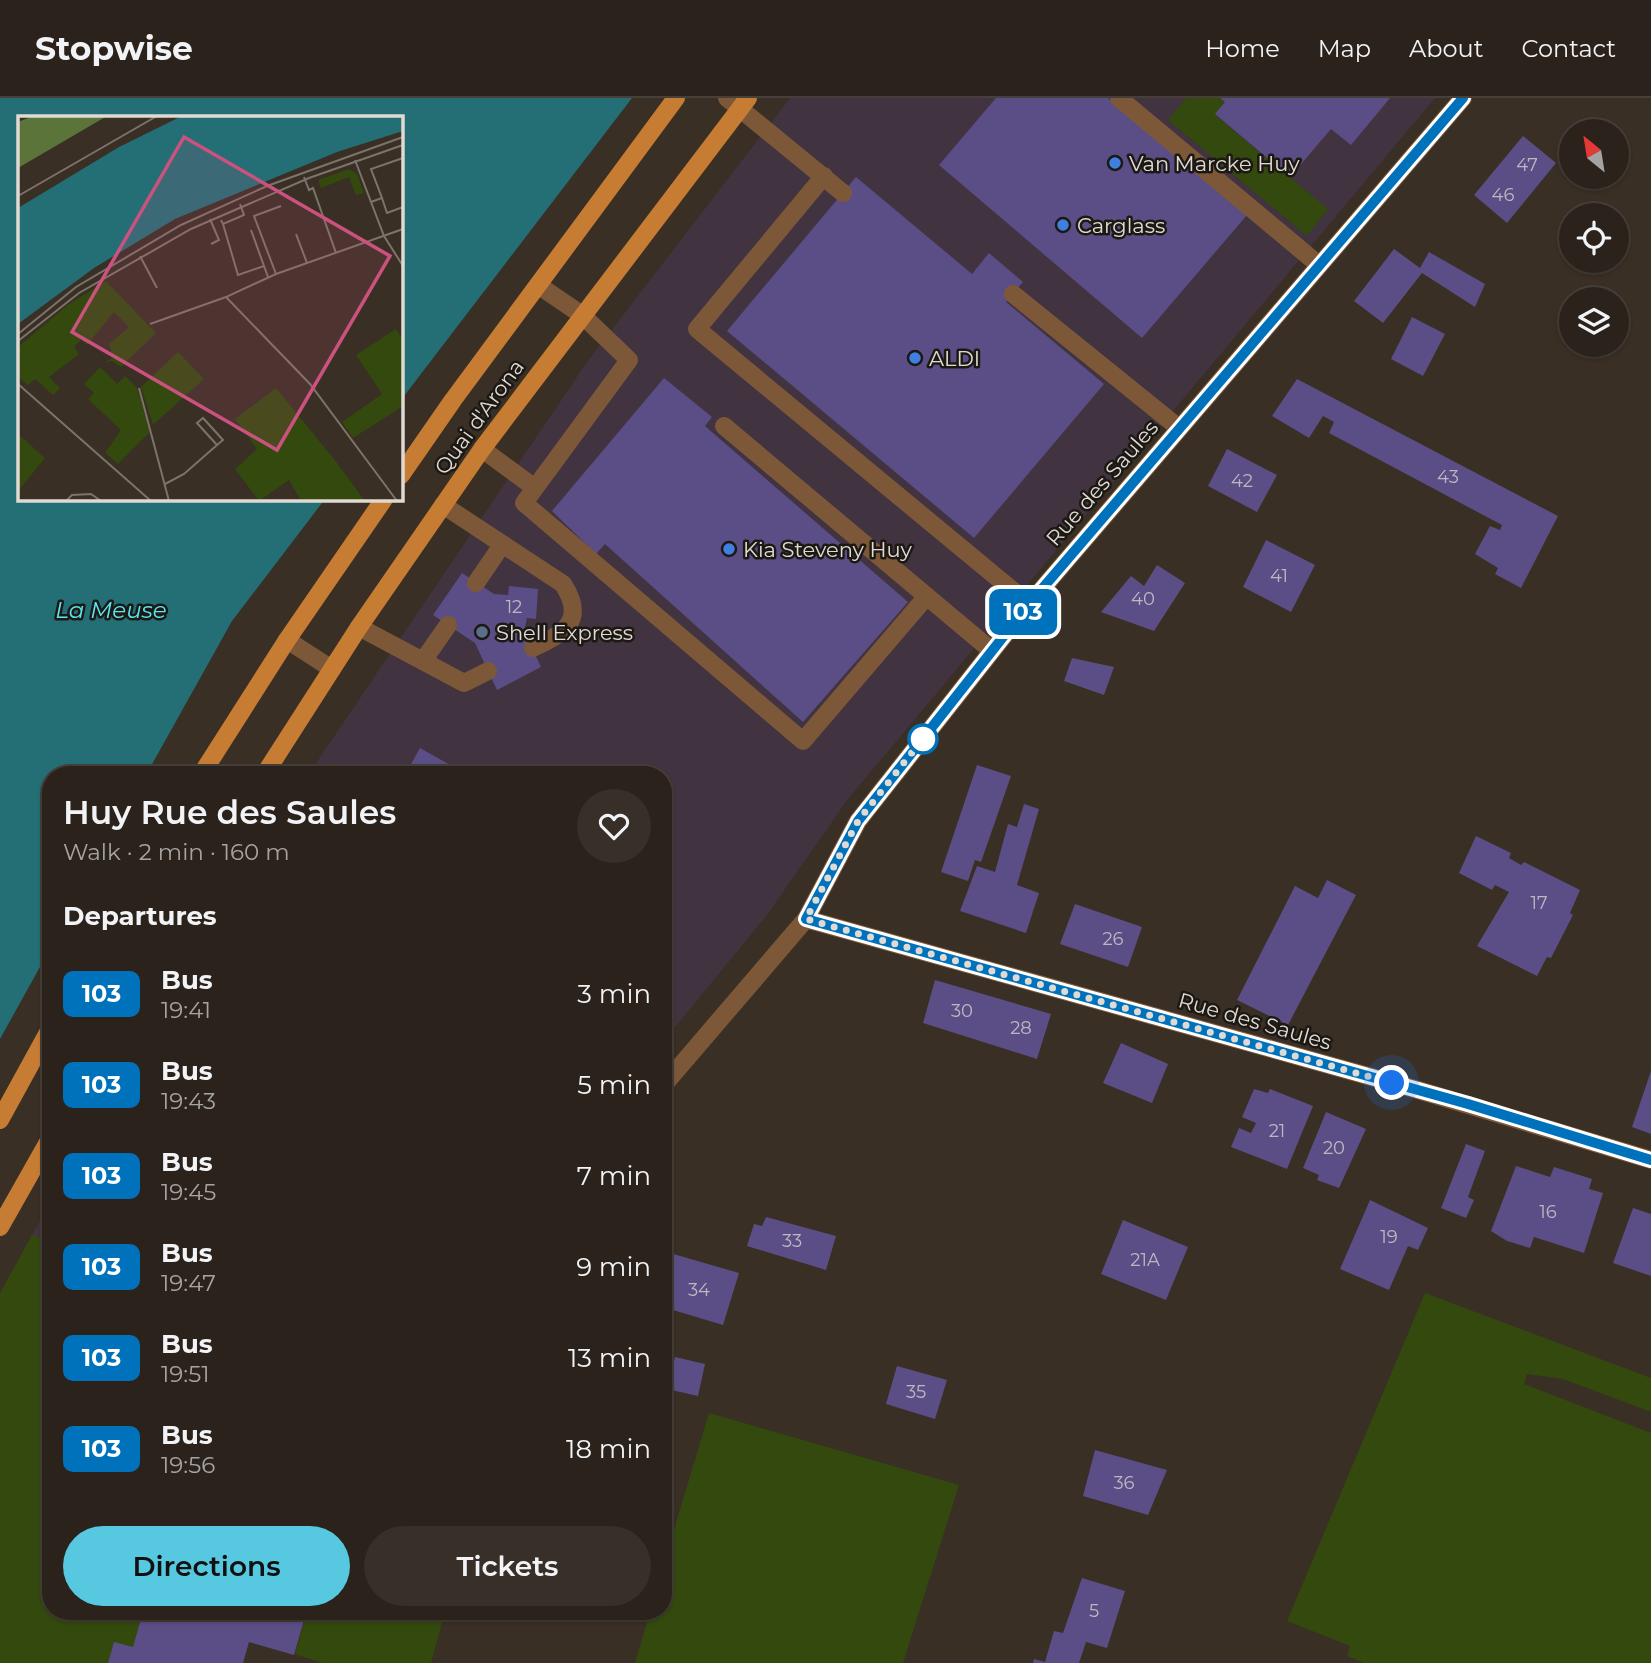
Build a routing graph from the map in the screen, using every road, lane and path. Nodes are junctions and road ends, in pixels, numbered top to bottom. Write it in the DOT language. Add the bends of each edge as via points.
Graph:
graph roads {
  1 [pos="676,98"];
  2 [pos="1119,98"];
  3 [pos="1462,98"];
  4 [pos="738,101"];
  5 [pos="824,176"];
  6 [pos="843,192"];
  7 [pos="1319,265"];
  8 [pos="538,285"];
  9 [pos="1013,294"];
  10 [pos="582,315"];
  11 [pos="724,426"];
  12 [pos="1179,428"];
  13 [pos="482,449"];
  14 [pos="402,474"];
  15 [pos="536,488"];
  16 [pos="383,500"];
  17 [pos="443,505"];
  18 [pos="502,545"];
  19 [pos="476,583"];
  20 [pos="928,597"];
  21 [pos="1029,604"];
  22 [pos="448,625"];
  23 [pos="359,627"];
  24 [pos="287,640"];
  25 [pos="533,648"];
  26 [pos="992,651"];
  27 [pos="424,661"];
  28 [pos="332,668"];
  29 [pos="488,671"];
  30 [pos="207,766"];
  31 [pos="270,766"];
  32 [pos="806,919"];
  33 [pos="42,1043"];
  34 [pos="672,1075"];
  35 [pos="0,1120"];
  36 [pos="42,1153"];
  37 [pos="1651,1160"];
  38 [pos="0,1227"];
  1 -- 8 [label="main road, Quai d'Arona"];
  2 -- 7 [label="street"];
  3 -- 7 [label="street, Rue des Saules"];
  4 -- 5 [label="street"];
  4 -- 10 [label="main road, Quai d'Arona"];
  5 -- 6 [label="street"];
  5 -- 21 [label="street" via="697,329"];
  7 -- 12 [label="street, Rue des Saules"];
  8 -- 10 [label="street"];
  8 -- 14 [label="main road, Quai d'Arona"];
  9 -- 12 [label="street"];
  10 -- 13 [label="main road, Quai d'Arona"];
  10 -- 15 [label="street" via="629,360"];
  11 -- 20 [label="street"];
  12 -- 21 [label="street, Rue des Saules"];
  13 -- 15 [label="street"];
  13 -- 17 [label="main road, Quai d'Arona"];
  15 -- 20 [label="street" via="524,503 803,741"];
  16 -- 24 [label="main road"];
  17 -- 18 [label="street"];
  17 -- 23 [label="main road, Quai d'Arona"];
  18 -- 19 [label="street"];
  18 -- 25 [label="street" via="563,584 572,598 570,625"];
  20 -- 26 [label="street"];
  21 -- 26 [label="street, Rue des Saules"];
  22 -- 27 [label="street"];
  23 -- 27 [label="street"];
  23 -- 28 [label="main road, Quai d'Arona"];
  24 -- 28 [label="street"];
  24 -- 30 [label="main road"];
  26 -- 32 [label="street, Rue des Saules" via="858,821"];
  27 -- 29 [label="street" via="464,683"];
  28 -- 31 [label="main road, Quai d'Arona"];
  32 -- 34 [label="street, Rue des Saules"];
  32 -- 37 [label="street, Rue des Saules" via="1468,1104"];
  33 -- 35 [label="main road"];
  36 -- 38 [label="main road"];
}
